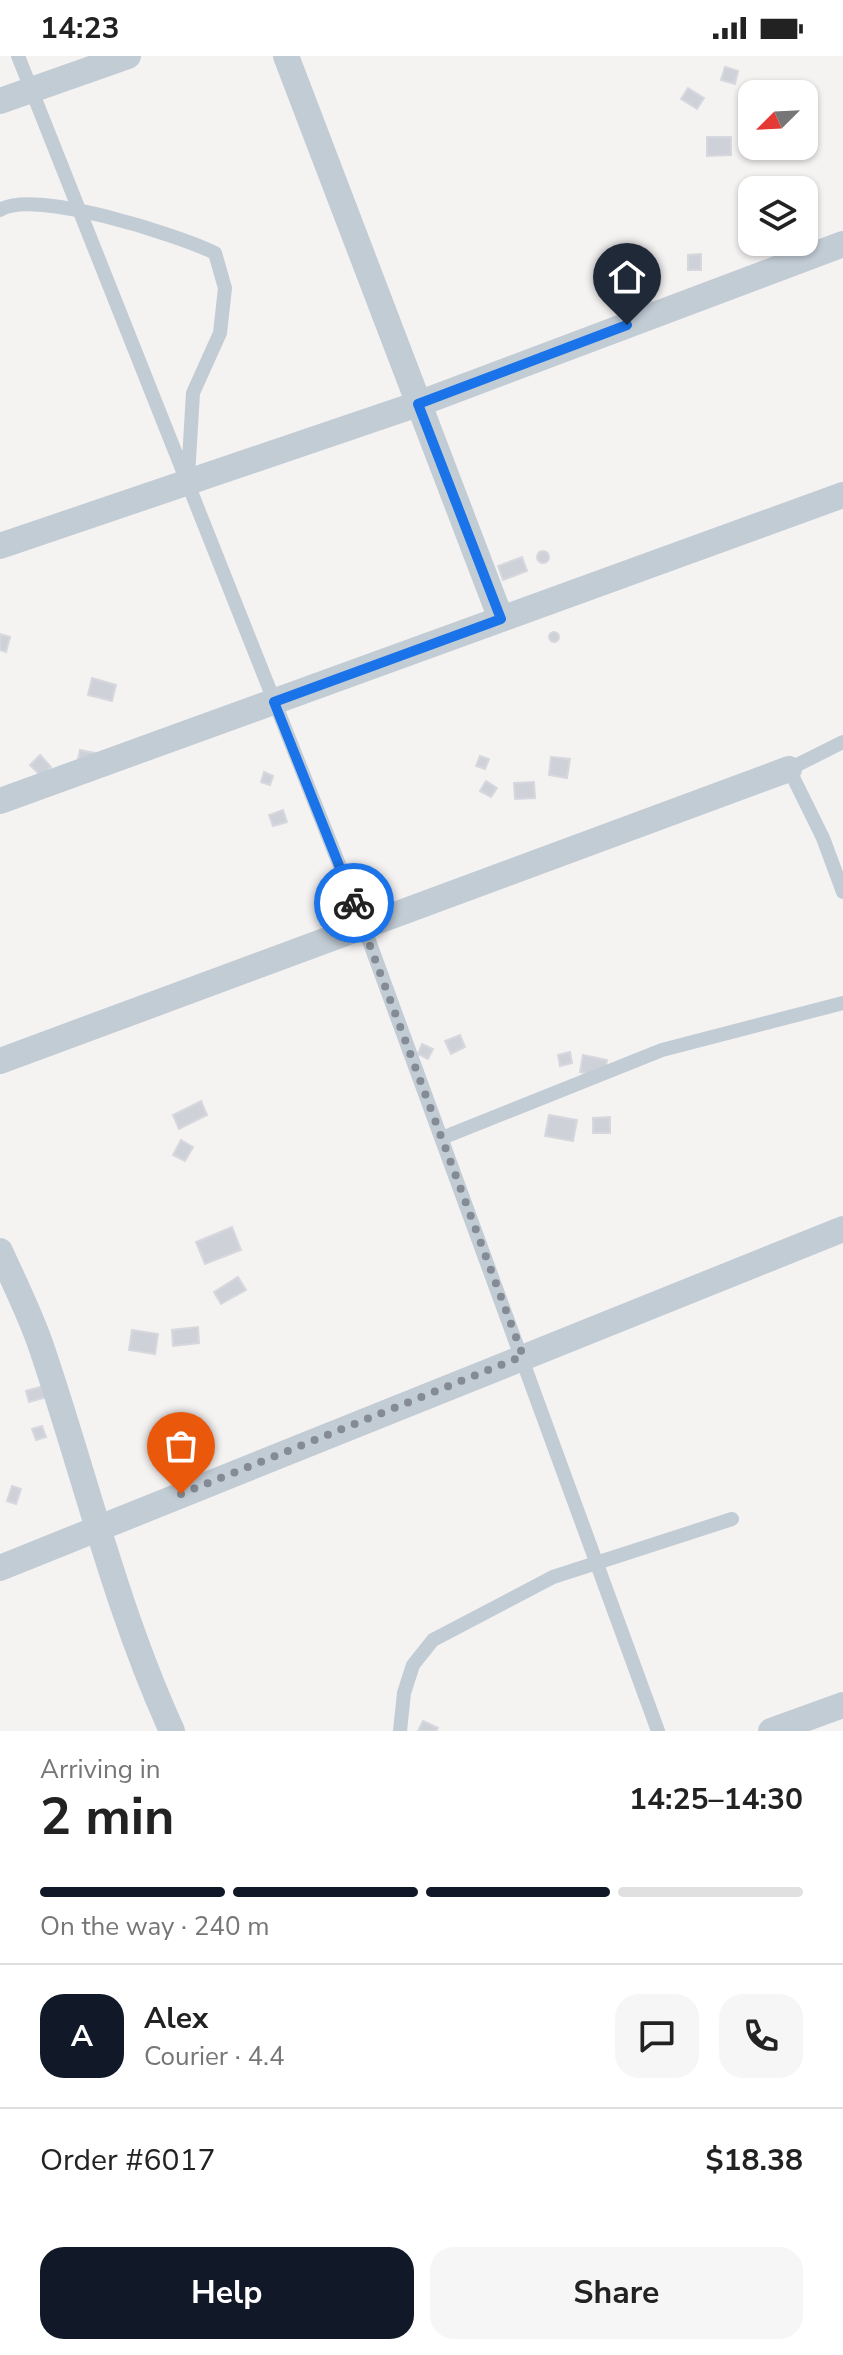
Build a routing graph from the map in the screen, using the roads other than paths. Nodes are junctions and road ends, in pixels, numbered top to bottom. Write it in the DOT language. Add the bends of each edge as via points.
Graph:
graph roads {
  1 [pos="18,56"];
  2 [pos="128,56"];
  3 [pos="286,56"];
  4 [pos="31,90"];
  5 [pos="0,101"];
  6 [pos="0,210"];
  7 [pos="80,212"];
  8 [pos="843,244"];
  9 [pos="418,404"];
  10 [pos="187,482"];
  11 [pos="843,495"];
  12 [pos="0,546"];
  13 [pos="501,619"];
  14 [pos="274,702"];
  15 [pos="843,742"];
  16 [pos="789,769"];
  17 [pos="0,801"];
  18 [pos="843,892"];
  19 [pos="364,927"];
  20 [pos="843,1003"];
  21 [pos="0,1061"];
  22 [pos="442,1138"];
  23 [pos="843,1229"];
  24 [pos="0,1251"];
  25 [pos="523,1356"];
  26 [pos="732,1519"];
  27 [pos="96,1529"];
  28 [pos="598,1562"];
  29 [pos="0,1568"];
  30 [pos="843,1705"];
  31 [pos="172,1731"];
  32 [pos="400,1731"];
  33 [pos="658,1731"];
  34 [pos="771,1731"];
  1 -- 4 [label="lane"];
  2 -- 4 [label="street"];
  3 -- 9 [label="street"];
  4 -- 5 [label="street"];
  4 -- 7 [label="lane"];
  6 -- 7 [label="lane" via="31,202"];
  7 -- 10 [label="lane"];
  7 -- 10 [label="lane" via="153,229 215,253 224,303 220,333 193,393"];
  8 -- 9 [label="street"];
  9 -- 10 [label="street"];
  9 -- 13 [label="street"];
  10 -- 12 [label="street"];
  10 -- 14 [label="lane"];
  11 -- 13 [label="street"];
  13 -- 14 [label="street"];
  14 -- 17 [label="street"];
  14 -- 19 [label="lane"];
  15 -- 16 [label="lane"];
  16 -- 18 [label="lane"];
  16 -- 19 [label="street"];
  19 -- 21 [label="street"];
  19 -- 22 [label="lane"];
  20 -- 22 [label="lane" via="662,1050"];
  22 -- 25 [label="lane"];
  23 -- 25 [label="street"];
  24 -- 27 [label="street" via="40,1344"];
  25 -- 27 [label="street"];
  25 -- 28 [label="lane"];
  26 -- 28 [label="lane"];
  27 -- 29 [label="street"];
  27 -- 31 [label="street" via="141,1664"];
  28 -- 32 [label="lane" via="553,1577 433,1640 413,1665"];
  28 -- 33 [label="lane"];
  30 -- 34 [label="street"];
}
